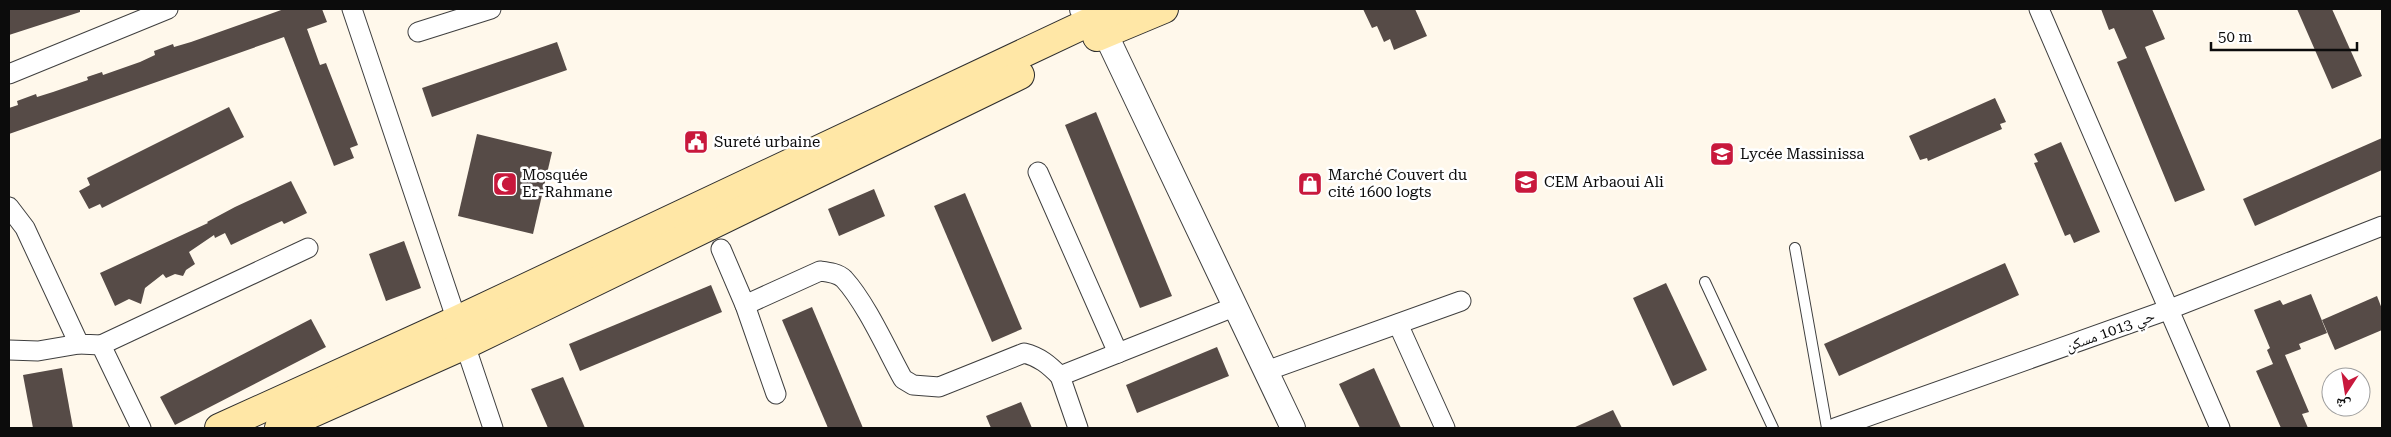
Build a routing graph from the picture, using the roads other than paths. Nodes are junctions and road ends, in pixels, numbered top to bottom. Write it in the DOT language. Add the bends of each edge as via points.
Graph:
graph roads {
  1 [pos="168,9"];
  2 [pos="352,9"];
  3 [pos="491,9"];
  4 [pos="1117,9"];
  5 [pos="1164,9"];
  6 [pos="2039,9"];
  7 [pos="1092,21"];
  8 [pos="418,32"];
  9 [pos="9,74"];
  10 [pos="1038,172"];
  11 [pos="9,207"];
  12 [pos="2382,226"];
  13 [pos="308,248"];
  14 [pos="1795,248"];
  15 [pos="721,249"];
  16 [pos="1705,282"];
  17 [pos="1461,301"];
  18 [pos="745,305"];
  19 [pos="1234,307"];
  20 [pos="2170,309"];
  21 [pos="457,320"];
  22 [pos="1398,324"];
  23 [pos="79,344"];
  24 [pos="101,345"];
  25 [pos="465,346"];
  26 [pos="9,350"];
  27 [pos="1118,353"];
  28 [pos="1266,372"];
  29 [pos="1060,376"];
  30 [pos="776,394"];
  31 [pos="141,428"];
  32 [pos="219,428"];
  33 [pos="279,428"];
  34 [pos="493,428"];
  35 [pos="1078,428"];
  36 [pos="1293,428"];
  37 [pos="1445,428"];
  38 [pos="1773,428"];
  39 [pos="1826,428"];
  40 [pos="1835,428"];
  41 [pos="2220,428"];
  1 -- 9 [label="street"];
  2 -- 21 [label="street"];
  3 -- 8 [label="street"];
  4 -- 7 [label="main road"];
  5 -- 7 [label="main road"];
  6 -- 20 [label="street"];
  7 -- 19 [label="street"];
  7 -- 21 [label="main road"];
  7 -- 25 [label="main road"];
  10 -- 27 [label="street"];
  11 -- 23 [label="street" via="25,228"];
  12 -- 20 [label="street, حي 1013 مسكن"];
  13 -- 24 [label="street"];
  14 -- 39 [label="lane"];
  15 -- 18 [label="street"];
  16 -- 38 [label="lane"];
  17 -- 22 [label="street"];
  18 -- 29 [label="street" via="820,271 832,272 844,278 903,379 913,386 938,387 1024,354 1046,362"];
  18 -- 30 [label="street"];
  19 -- 27 [label="street"];
  19 -- 28 [label="street"];
  20 -- 40 [label="street, حي 1013 مسكن"];
  20 -- 41 [label="street"];
  21 -- 25 [label="street"];
  21 -- 32 [label="main road"];
  22 -- 28 [label="street"];
  22 -- 37 [label="street"];
  23 -- 24 [label="street"];
  23 -- 26 [label="street" via="38,351"];
  24 -- 31 [label="street"];
  25 -- 33 [label="main road"];
  25 -- 34 [label="street"];
  27 -- 29 [label="street"];
  28 -- 36 [label="street"];
  29 -- 35 [label="street"];
}
